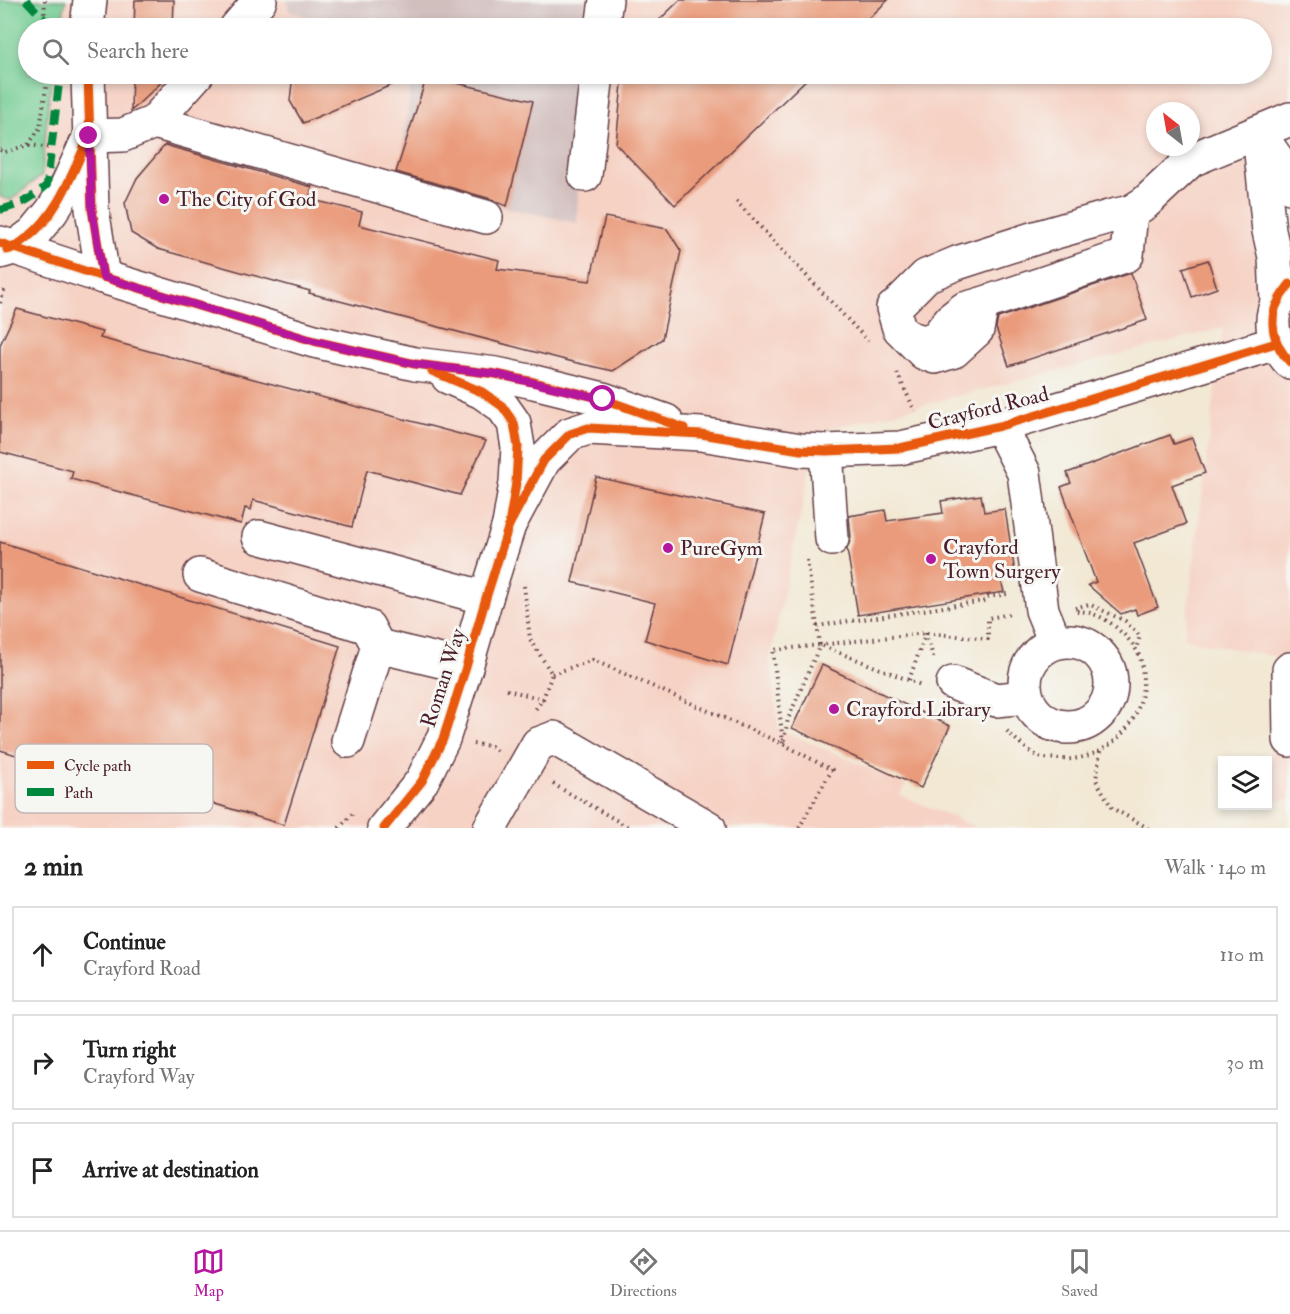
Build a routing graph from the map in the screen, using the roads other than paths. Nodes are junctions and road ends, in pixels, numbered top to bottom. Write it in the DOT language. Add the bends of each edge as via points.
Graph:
graph roads {
  1 [pos="90,0"];
  2 [pos="260,0"];
  3 [pos="606,0"];
  4 [pos="88,18"];
  5 [pos="245,18"];
  6 [pos="603,18"];
  7 [pos="88,84"];
  8 [pos="187,84"];
  9 [pos="596,84"];
  10 [pos="1290,120"];
  11 [pos="154,122"];
  12 [pos="1259,133"];
  13 [pos="89,136"];
  14 [pos="585,175"];
  15 [pos="1290,187"];
  16 [pos="1121,214"];
  17 [pos="486,218"];
  18 [pos="5,248"];
  19 [pos="103,277"];
  20 [pos="1284,293"];
  21 [pos="1283,352"];
  22 [pos="415,364"];
  23 [pos="514,423"];
  24 [pos="1000,426"];
  25 [pos="570,434"];
  26 [pos="701,434"];
  27 [pos="826,451"];
  28 [pos="509,525"];
  29 [pos="259,537"];
  30 [pos="832,539"];
  31 [pos="200,575"];
  32 [pos="486,598"];
  33 [pos="1055,642"];
  34 [pos="378,646"];
  35 [pos="466,667"];
  36 [pos="1290,669"];
  37 [pos="938,678"];
  38 [pos="1026,697"];
  39 [pos="1290,740"];
  40 [pos="348,741"];
  41 [pos="384,828"];
  42 [pos="490,828"];
  43 [pos="709,828"];
  1 -- 4 [label="main road"];
  2 -- 5 [label="main road"];
  3 -- 6 [label="main road"];
  7 -- 13 [label="main road"];
  8 -- 11 [label="main road"];
  9 -- 14 [label="main road"];
  10 -- 12 [label="main road"];
  11 -- 13 [label="main road" via="123,135"];
  11 -- 17 [label="main road"];
  12 -- 15 [label="main road" via="1284,169"];
  12 -- 16 [label="main road" via="1191,160 1145,204"];
  12 -- 20 [label="main road, Crayford Road" via="1269,231"];
  13 -- 18 [label="main road" via="52,211 34,233"];
  13 -- 19 [label="main road" via="92,209"];
  16 -- 16 [label="main road" via="1126,255 964,309 937,337 925,342 909,338 899,328 896,306 926,276"];
  18 -- 19 [label="main road, Crayford Road"];
  19 -- 22 [label="main road, Crayford Road" via="314,341"];
  20 -- 21 [label="main road, Crayford Road" via="1272,322"];
  21 -- 24 [label="main road, Crayford Road"];
  22 -- 23 [label="main road, Crayford Road" via="482,392 502,406"];
  22 -- 26 [label="main road, Crayford Road" via="496,374 603,399"];
  23 -- 28 [label="main road, Roman Way" via="518,447"];
  24 -- 27 [label="main road, Crayford Road" via="900,448"];
  24 -- 33 [label="main road" via="1024,473 1042,610"];
  25 -- 26 [label="main road, Crayford Road" via="588,428"];
  25 -- 28 [label="main road, Roman Way" via="544,460"];
  26 -- 27 [label="main road, Crayford Road"];
  27 -- 30 [label="main road"];
  28 -- 32 [label="main road, Roman Way"];
  29 -- 32 [label="main road"];
  31 -- 34 [label="main road" via="368,627"];
  32 -- 35 [label="main road, Roman Way"];
  33 -- 38 [label="main road" via="1033,658 1024,683"];
  33 -- 38 [label="main road" via="1082,643 1103,658 1111,684 1103,710 1081,725 1054,725 1042,718"];
  34 -- 35 [label="main road"];
  34 -- 40 [label="main road"];
  35 -- 41 [label="main road, Roman Way" via="442,739 422,780"];
  36 -- 39 [label="main road"];
  37 -- 38 [label="main road" via="996,700"];
  42 -- 43 [label="main road" via="538,744 554,738"];
}
